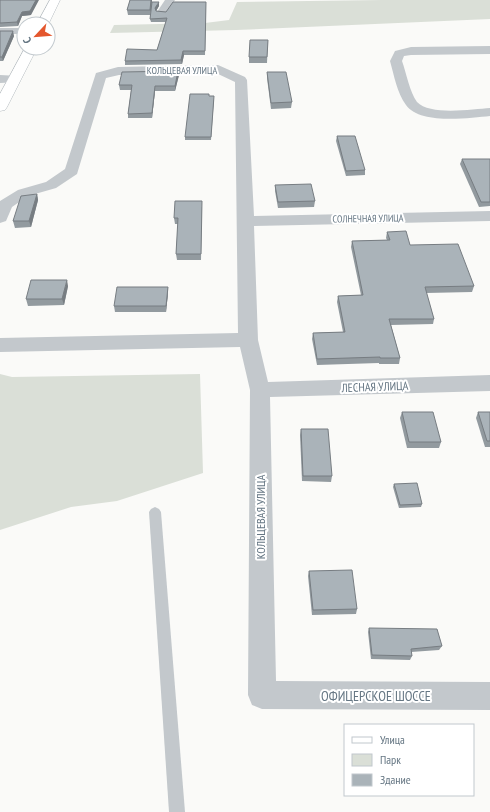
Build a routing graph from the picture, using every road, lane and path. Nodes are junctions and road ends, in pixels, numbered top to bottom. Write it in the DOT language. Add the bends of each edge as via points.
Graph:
graph roads {
  1 [pos="55,0"];
  2 [pos="170,0"];
  3 [pos="162,12"];
  4 [pos="47,16"];
  5 [pos="0,31"];
  6 [pos="16,31"];
  7 [pos="490,50"];
  8 [pos="27,56"];
  9 [pos="0,79"];
  10 [pos="15,79"];
  11 [pos="0,107"];
  12 [pos="490,112"];
  13 [pos="490,216"];
  14 [pos="0,218"];
  15 [pos="246,221"];
  16 [pos="248,340"];
  17 [pos="0,345"];
  18 [pos="490,383"];
  19 [pos="260,390"];
  20 [pos="155,512"];
  21 [pos="262,695"];
  22 [pos="490,696"];
  23 [pos="178,812"];
  1 -- 4 [label="street"];
  2 -- 3 [label="street"];
  5 -- 6 [label="street"];
  7 -- 12 [label="street" via="411,51 398,54 396,61 412,104 423,112"];
  8 -- 10 [label="street"];
  9 -- 10 [label="street"];
  10 -- 11 [label="street"];
  13 -- 15 [label="street, СОЛНЕЧНАЯ УЛИЦА"];
  14 -- 15 [label="street, КОЛЬЦЕВАЯ УЛИЦА" via="5,205 23,192 51,185 72,171 100,76 118,71 218,69 241,80"];
  15 -- 16 [label="street, КОЛЬЦЕВАЯ УЛИЦА"];
  16 -- 17 [label="street"];
  16 -- 19 [label="street, КОЛЬЦЕВАЯ УЛИЦА"];
  18 -- 19 [label="street, ЛЕСНАЯ УЛИЦА"];
  19 -- 21 [label="street, КОЛЬЦЕВАЯ УЛИЦА"];
  20 -- 23 [label="lane"];
  21 -- 22 [label="street, ОФИЦЕРСКОЕ ШОССЕ"];
}
